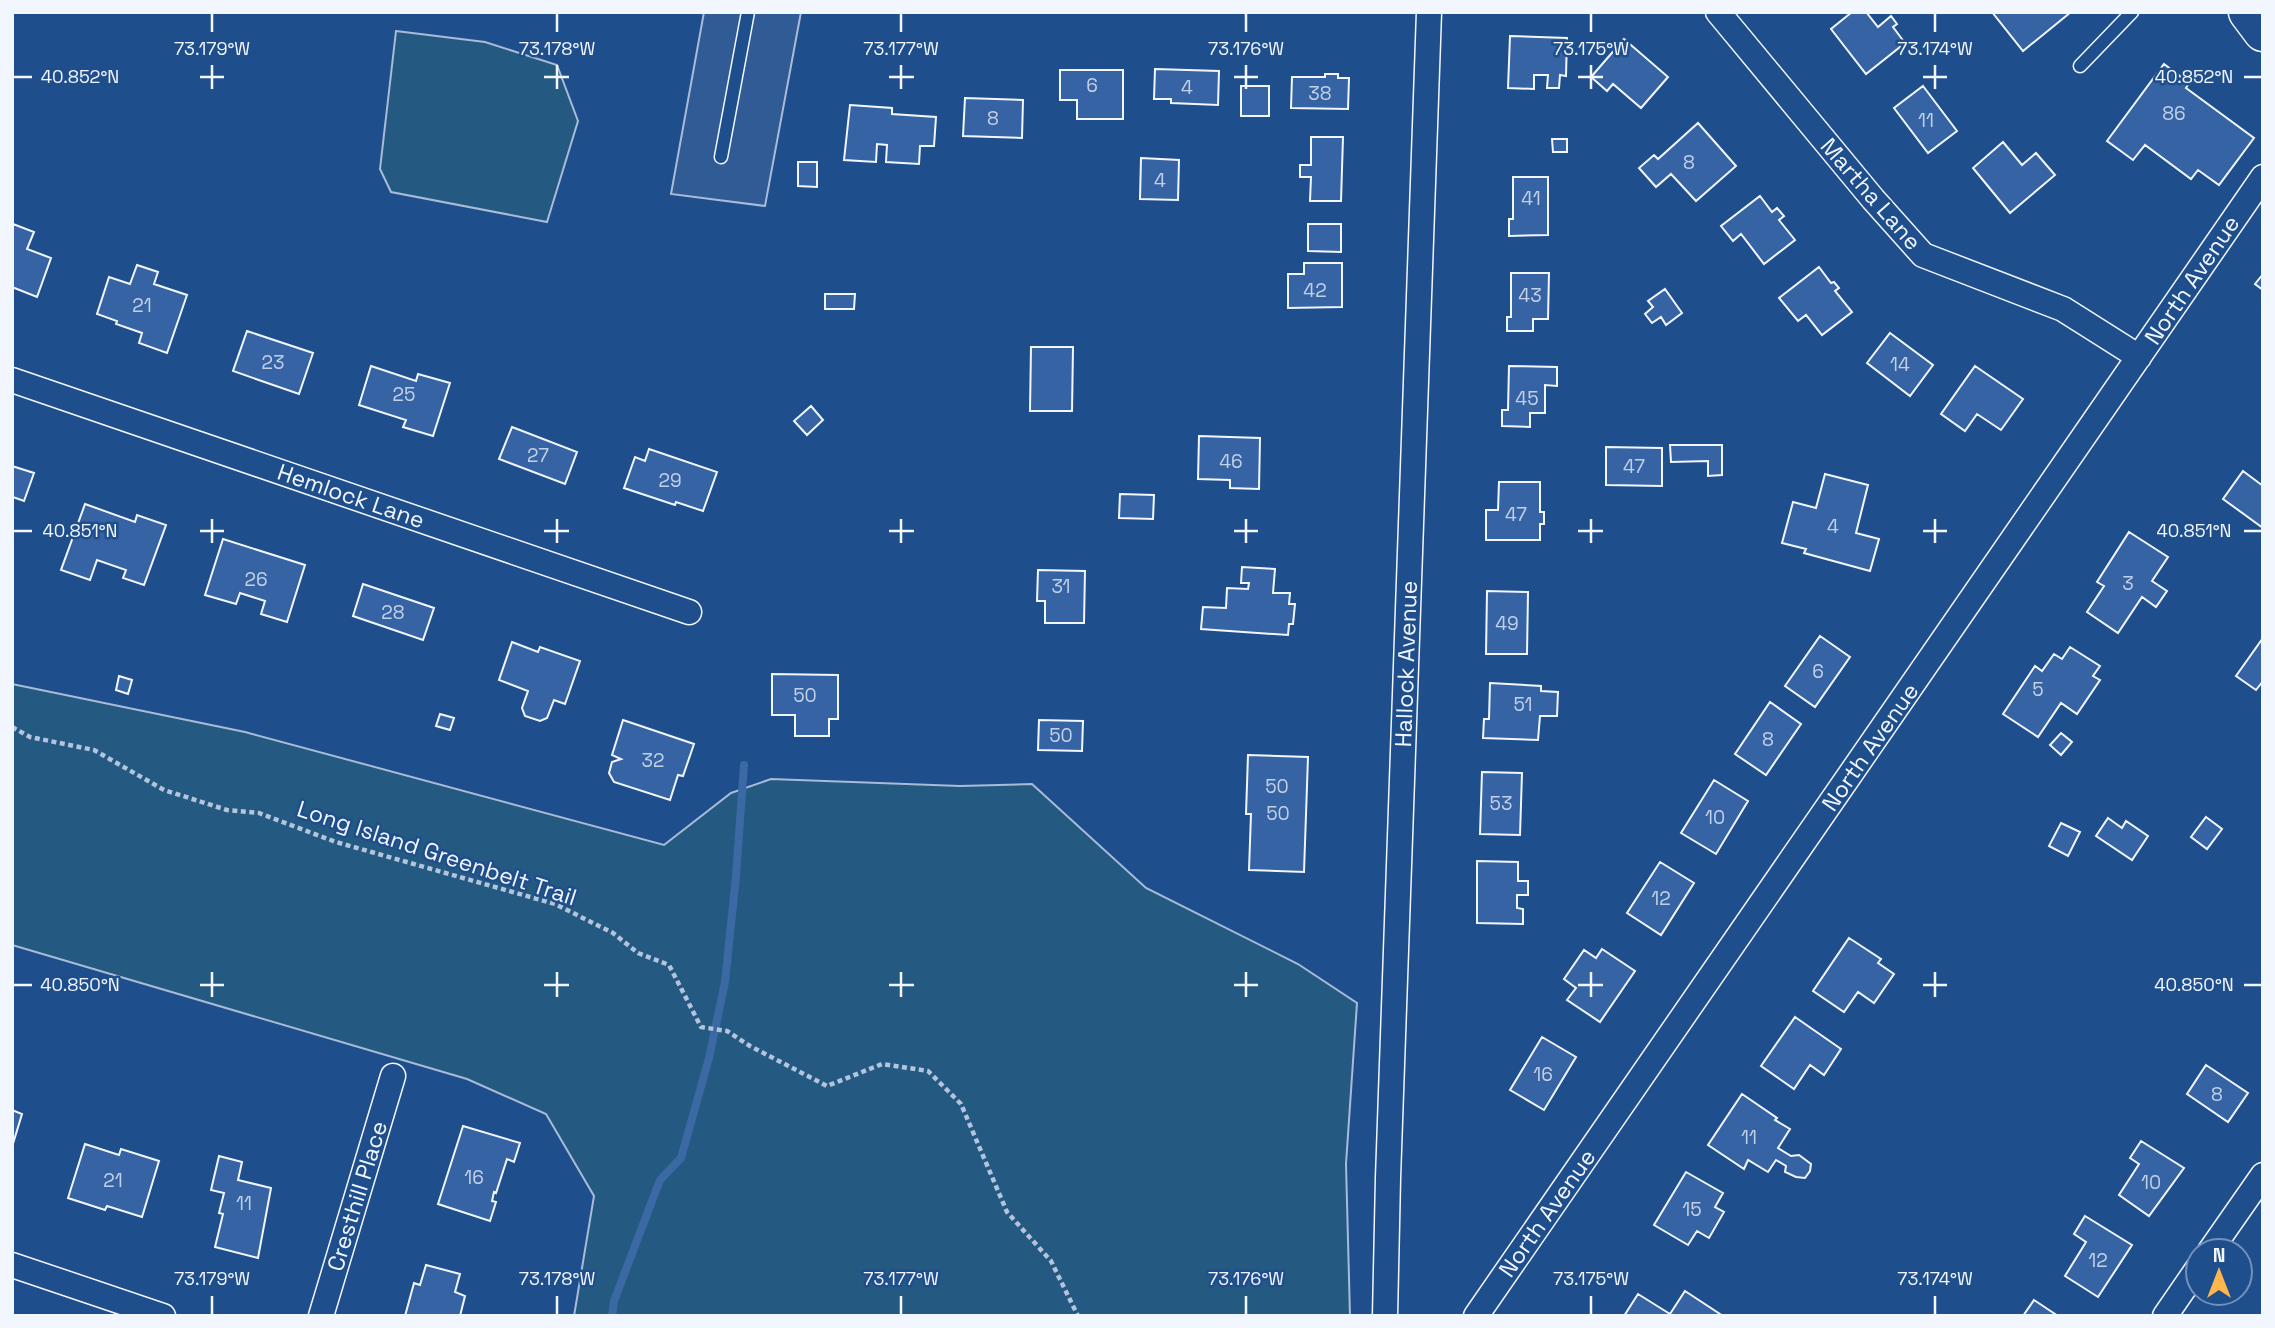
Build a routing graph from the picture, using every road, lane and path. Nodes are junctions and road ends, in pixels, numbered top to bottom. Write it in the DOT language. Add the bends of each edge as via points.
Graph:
graph roads {
  1 [pos="748,12"];
  2 [pos="1429,12"];
  3 [pos="1718,12"];
  4 [pos="2132,12"];
  5 [pos="2248,12"];
  6 [pos="2263,32"];
  7 [pos="2080,66"];
  8 [pos="721,157"];
  9 [pos="2263,177"];
  10 [pos="2139,357"];
  11 [pos="12,380"];
  12 [pos="689,612"];
  13 [pos="12,727"];
  14 [pos="393,1076"];
  15 [pos="2263,1175"];
  16 [pos="2220,1237"];
  17 [pos="12,1265"];
  18 [pos="2184,1288"];
  19 [pos="163,1316"];
  20 [pos="321,1316"];
  21 [pos="1078,1316"];
  22 [pos="1385,1316"];
  23 [pos="1476,1316"];
  24 [pos="2165,1316"];
  1 -- 8 [label="lane"];
  2 -- 22 [label="street, Hallock Avenue"];
  3 -- 10 [label="street, Martha Lane" via="1923,255 2063,309"];
  4 -- 7 [label="lane"];
  5 -- 6 [label="main road"];
  9 -- 10 [label="street, North Avenue"];
  10 -- 23 [label="street, North Avenue"];
  11 -- 12 [label="street, Hemlock Lane"];
  13 -- 21 [label="path, Long Island Greenbelt Trail" via="30,737 94,750 164,790 227,810 259,813 336,842 555,904 613,933 638,953 669,965 701,1027 727,1031 827,1086 882,1064 928,1071 961,1104 1007,1212 1051,1261"];
  14 -- 20 [label="street, Cresthill Place"];
  15 -- 16 [label="street"];
  17 -- 19 [label="street"];
  18 -- 24 [label="street"];
}
